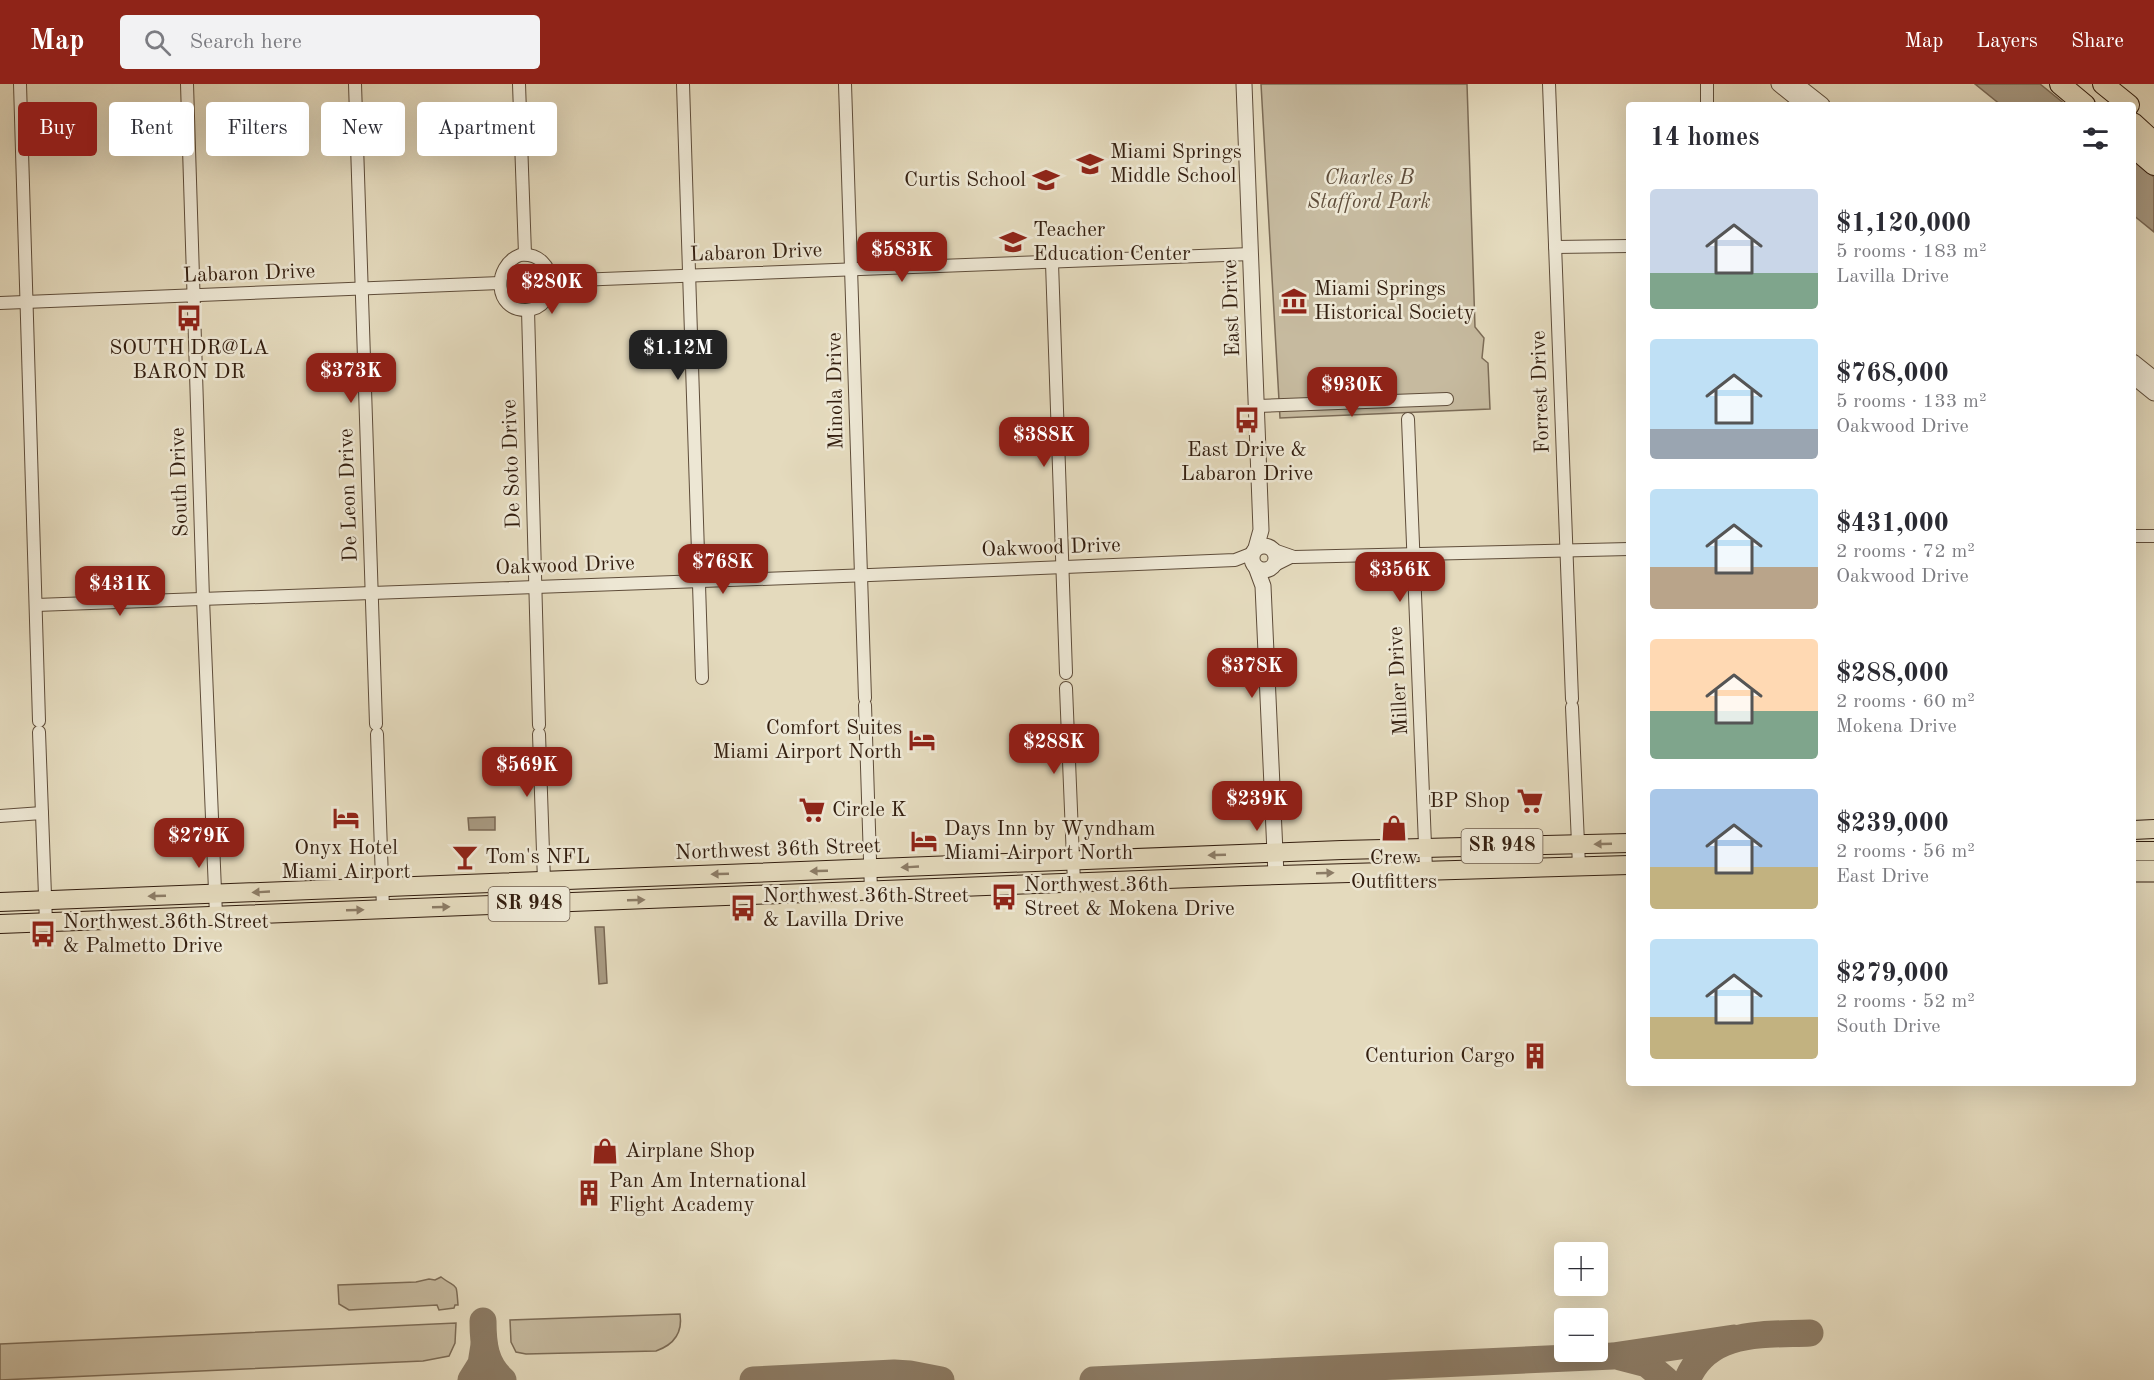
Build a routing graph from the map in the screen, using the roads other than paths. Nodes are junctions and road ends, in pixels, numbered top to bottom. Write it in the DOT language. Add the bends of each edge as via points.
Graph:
graph roads {
  1 [pos="20,84"];
  2 [pos="187,84"];
  3 [pos="355,84"];
  4 [pos="519,84"];
  5 [pos="684,84"];
  6 [pos="845,84"];
  7 [pos="1244,84"];
  8 [pos="1549,84"];
  9 [pos="1707,84"];
  10 [pos="1779,84"];
  11 [pos="1796,84"];
  12 [pos="2061,84"];
  13 [pos="2088,84"];
  14 [pos="2103,84"];
  15 [pos="1707,102"];
  16 [pos="1801,102"];
  17 [pos="1818,102"];
  18 [pos="2082,102"];
  19 [pos="2109,102"];
  20 [pos="2125,102"];
  21 [pos="2136,111"];
  22 [pos="2136,126"];
  23 [pos="2154,126"];
  24 [pos="2154,142"];
  25 [pos="2136,150"];
  26 [pos="2154,165"];
  27 [pos="1626,246"];
  28 [pos="1555,247"];
  29 [pos="525,254"];
  30 [pos="1251,254"];
  31 [pos="1052,263"];
  32 [pos="852,270"];
  33 [pos="690,275"];
  34 [pos="551,281"];
  35 [pos="500,283"];
  36 [pos="361,289"];
  37 [pos="194,295"];
  38 [pos="25,302"];
  39 [pos="0,303"];
  40 [pos="528,310"];
  41 [pos="2136,364"];
  42 [pos="2136,378"];
  43 [pos="2154,379"];
  44 [pos="2154,393"];
  45 [pos="1447,399"];
  46 [pos="1257,406"];
  47 [pos="1408,419"];
  48 [pos="2136,536"];
  49 [pos="2154,536"];
  50 [pos="1626,549"];
  51 [pos="1565,550"];
  52 [pos="1413,554"];
  53 [pos="1261,558"];
  54 [pos="1062,567"];
  55 [pos="860,576"];
  56 [pos="699,581"];
  57 [pos="535,588"];
  58 [pos="372,593"];
  59 [pos="203,599"];
  60 [pos="36,605"];
  61 [pos="1066,673"];
  62 [pos="702,678"];
  63 [pos="1066,688"];
  64 [pos="42,813"];
  65 [pos="0,816"];
  66 [pos="2154,829"];
  67 [pos="2136,830"];
  68 [pos="1626,843"];
  69 [pos="1578,844"];
  70 [pos="1425,848"];
  71 [pos="2136,851"];
  72 [pos="2154,851"];
  73 [pos="1275,853"];
  74 [pos="1073,861"];
  75 [pos="1626,865"];
  76 [pos="1579,866"];
  77 [pos="870,869"];
  78 [pos="1426,870"];
  79 [pos="2154,871"];
  80 [pos="2136,872"];
  81 [pos="1276,875"];
  82 [pos="673,876"];
  83 [pos="544,881"];
  84 [pos="1074,883"];
  85 [pos="382,888"];
  86 [pos="871,891"];
  87 [pos="215,894"];
  88 [pos="674,898"];
  89 [pos="45,900"];
  90 [pos="0,902"];
  91 [pos="487,906"];
  92 [pos="383,909"];
  93 [pos="216,915"];
  94 [pos="46,923"];
  95 [pos="0,924"];
  1 -- 38 [label="street"];
  2 -- 37 [label="street, South Drive"];
  3 -- 36 [label="street, De Leon Drive"];
  4 -- 29 [label="street"];
  5 -- 33 [label="street"];
  6 -- 32 [label="street, Minola Drive"];
  7 -- 30 [label="street, East Drive"];
  8 -- 28 [label="street, Forrest Drive"];
  9 -- 15 [label="street"];
  10 -- 16 [label="street"];
  11 -- 17 [label="street"];
  12 -- 18 [label="highway"];
  13 -- 19 [label="highway"];
  14 -- 20 [label="highway"];
  21 -- 23 [label="highway"];
  22 -- 24 [label="highway"];
  25 -- 26 [label="highway"];
  27 -- 28 [label="street"];
  28 -- 51 [label="street, Forrest Drive"];
  29 -- 34 [label="street" via="544,263"];
  29 -- 35 [label="street" via="506,264"];
  30 -- 31 [label="street, Labaron Drive"];
  30 -- 46 [label="street, East Drive"];
  31 -- 32 [label="street, Labaron Drive"];
  31 -- 54 [label="street"];
  32 -- 33 [label="street, Labaron Drive"];
  32 -- 55 [label="street, Minola Drive"];
  33 -- 34 [label="street, Labaron Drive"];
  33 -- 56 [label="street"];
  34 -- 40 [label="street" via="542,304"];
  35 -- 36 [label="street, Labaron Drive"];
  35 -- 40 [label="street" via="508,303"];
  36 -- 37 [label="street, Labaron Drive"];
  36 -- 58 [label="street, De Leon Drive"];
  37 -- 38 [label="street, Labaron Drive"];
  37 -- 59 [label="street, South Drive"];
  38 -- 39 [label="street, Labaron Drive"];
  38 -- 60 [label="street"];
  40 -- 57 [label="street, De Soto Drive"];
  41 -- 43 [label="street"];
  42 -- 44 [label="street"];
  45 -- 46 [label="street"];
  46 -- 53 [label="street, East Drive"];
  47 -- 52 [label="street, Miller Drive"];
  48 -- 49 [label="street"];
  50 -- 51 [label="street, Oakwood Drive"];
  51 -- 52 [label="street, Oakwood Drive"];
  51 -- 69 [label="street, Forrest Drive"];
  52 -- 53 [label="street, Oakwood Drive"];
  52 -- 70 [label="street, Miller Drive"];
  53 -- 54 [label="street, Oakwood Drive"];
  53 -- 73 [label="street, East Drive"];
  54 -- 55 [label="street, Oakwood Drive"];
  54 -- 61 [label="street"];
  55 -- 56 [label="street, Oakwood Drive"];
  55 -- 77 [label="street, Minola Drive"];
  56 -- 57 [label="street, Oakwood Drive"];
  56 -- 62 [label="street"];
  57 -- 58 [label="street, Oakwood Drive"];
  57 -- 83 [label="street, De Soto Drive"];
  58 -- 59 [label="street, Oakwood Drive"];
  58 -- 85 [label="street, De Leon Drive"];
  59 -- 60 [label="street, Oakwood Drive"];
  59 -- 87 [label="street, South Drive"];
  60 -- 64 [label="street"];
  63 -- 74 [label="street"];
  64 -- 65 [label="street"];
  64 -- 89 [label="street"];
  66 -- 67 [label="main road"];
  68 -- 69 [label="main road, Northwest 36th Street / SR 948, one-way"];
  69 -- 70 [label="main road, Northwest 36th Street / SR 948"];
  69 -- 76 [label="street, Forrest Drive"];
  70 -- 73 [label="main road, Northwest 36th Street / SR 948"];
  70 -- 78 [label="street, Miller Drive"];
  71 -- 72 [label="main road"];
  73 -- 74 [label="main road, Northwest 36th Street / SR 948, one-way"];
  73 -- 81 [label="street, East Drive"];
  74 -- 77 [label="main road, Northwest 36th Street / SR 948, one-way"];
  74 -- 84 [label="street"];
  75 -- 76 [label="main road, Northwest 36th Street / SR 948"];
  76 -- 78 [label="main road, Northwest 36th Street / SR 948"];
  77 -- 82 [label="main road, Northwest 36th Street / SR 948, one-way"];
  77 -- 86 [label="street, Minola Drive"];
  81 -- 78 [label="main road, Northwest 36th Street / SR 948, one-way"];
  79 -- 80 [label="highway"];
  81 -- 84 [label="main road, Northwest 36th Street / SR 948"];
  82 -- 83 [label="main road, Northwest 36th Street / SR 948"];
  82 -- 88 [label="main road"];
  83 -- 85 [label="main road, Northwest 36th Street / SR 948"];
  83 -- 91 [label="main road" via="536,893 502,896"];
  84 -- 86 [label="main road, Northwest 36th Street / SR 948"];
  85 -- 87 [label="main road, Northwest 36th Street / SR 948, one-way"];
  85 -- 92 [label="street, De Leon Drive"];
  86 -- 88 [label="main road, Northwest 36th Street / SR 948"];
  87 -- 89 [label="main road, Northwest 36th Street / SR 948, one-way"];
  87 -- 93 [label="street, South Drive"];
  91 -- 88 [label="main road, Northwest 36th Street / SR 948, one-way"];
  89 -- 90 [label="main road, Northwest 36th Street / SR 948"];
  89 -- 94 [label="street"];
  92 -- 91 [label="main road, Northwest 36th Street / SR 948, one-way"];
  93 -- 92 [label="main road, Northwest 36th Street / SR 948, one-way"];
  93 -- 94 [label="main road, Northwest 36th Street / SR 948"];
  94 -- 95 [label="main road, Northwest 36th Street / SR 948"];
}
